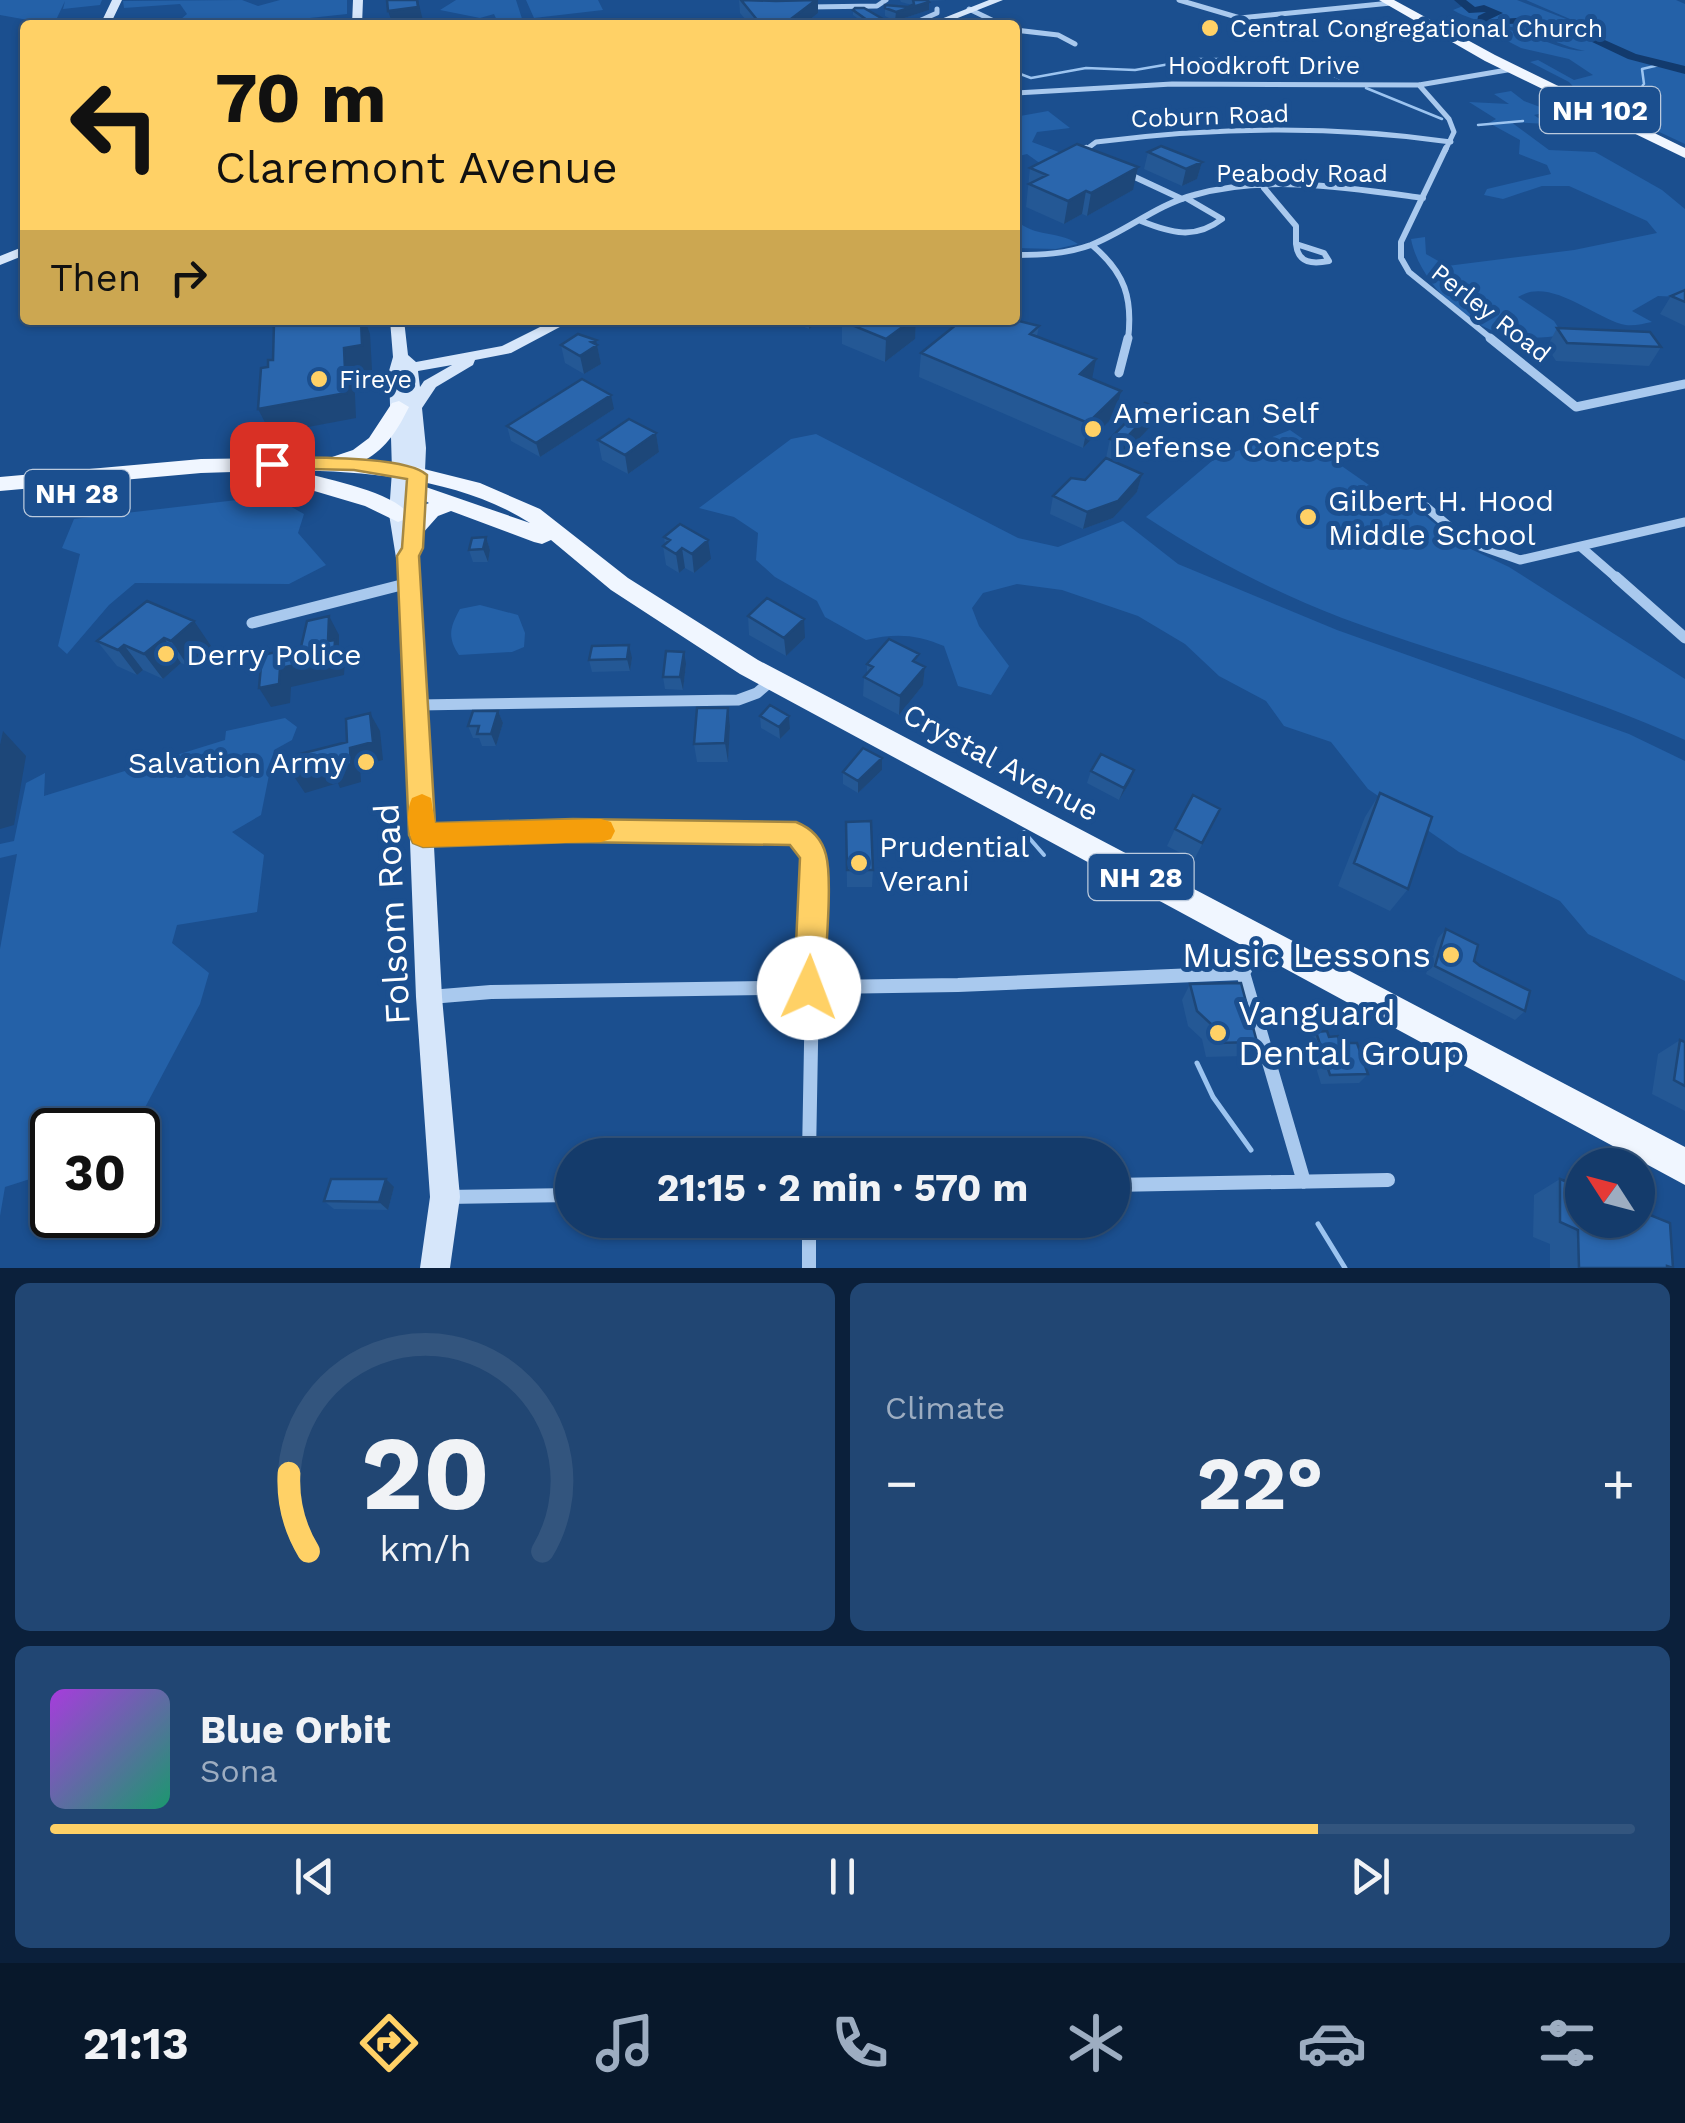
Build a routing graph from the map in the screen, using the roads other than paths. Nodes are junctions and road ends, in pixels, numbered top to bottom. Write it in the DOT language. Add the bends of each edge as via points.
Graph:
graph roads {
  1 [pos="998,0"];
  2 [pos="1179,0"];
  3 [pos="1388,2"];
  4 [pos="802,3"];
  5 [pos="890,3"];
  6 [pos="812,6"];
  7 [pos="876,6"];
  8 [pos="938,9"];
  9 [pos="969,9"];
  10 [pos="821,10"];
  11 [pos="878,15"];
  12 [pos="922,20"];
  13 [pos="943,20"];
  14 [pos="992,20"];
  15 [pos="1020,30"];
  16 [pos="1076,44"];
  17 [pos="1512,70"];
  18 [pos="1420,85"];
  19 [pos="1020,93"];
  20 [pos="1451,142"];
  21 [pos="1685,154"];
  22 [pos="1102,162"];
  23 [pos="1116,168"];
  24 [pos="1264,188"];
  25 [pos="1423,198"];
  26 [pos="1184,199"];
  27 [pos="1142,221"];
  28 [pos="1295,244"];
  29 [pos="1093,246"];
  30 [pos="1020,254"];
  31 [pos="398,325"];
  32 [pos="557,325"];
  33 [pos="471,358"];
  34 [pos="405,366"];
  35 [pos="1119,373"];
  36 [pos="1685,384"];
  37 [pos="406,408"];
  38 [pos="332,463"];
  39 [pos="292,476"];
  40 [pos="408,480"];
  41 [pos="1,490"];
  42 [pos="1418,500"];
  43 [pos="455,502"];
  44 [pos="406,521"];
  45 [pos="1685,522"];
  46 [pos="562,540"];
  47 [pos="1581,547"];
  48 [pos="410,583"];
  49 [pos="252,623"];
  50 [pos="1685,638"];
  51 [pos="772,680"];
  52 [pos="418,705"];
  53 [pos="423,835"];
  54 [pos="1261,941"];
  55 [pos="1243,973"];
  56 [pos="809,988"];
  57 [pos="429,997"];
  58 [pos="809,1138"];
  59 [pos="1685,1167"];
  60 [pos="1388,1180"];
  61 [pos="1304,1182"];
  62 [pos="1130,1185"];
  63 [pos="555,1195"];
  64 [pos="445,1197"];
  65 [pos="809,1238"];
  66 [pos="435,1268"];
  67 [pos="809,1268"];
  1 -- 9 [label="street"];
  2 -- 3 [label="street" via="1240,18"];
  3 -- 17 [label="main road, NH 102"];
  4 -- 6 [label="street"];
  5 -- 7 [label="street"];
  6 -- 7 [label="street"];
  6 -- 10 [label="street"];
  7 -- 11 [label="street"];
  8 -- 12 [label="street"];
  9 -- 13 [label="street"];
  9 -- 14 [label="street"];
  15 -- 16 [label="street" via="1058,34"];
  17 -- 18 [label="street, Hoodkroft Drive"];
  17 -- 21 [label="main road, NH 102"];
  18 -- 19 [label="street, Hoodkroft Drive" via="1172,84"];
  18 -- 20 [label="street" via="1452,124"];
  20 -- 22 [label="street, Coburn Road" via="1384,134 1194,132 1084,147"];
  20 -- 25 [label="street, Perley Road"];
  23 -- 26 [label="street, Coburn Road"];
  24 -- 25 [label="street, Peabody Road"];
  24 -- 26 [label="street, Peabody Road"];
  24 -- 28 [label="street" via="1296,226"];
  25 -- 36 [label="street, Perley Road" via="1402,242 1408,272 1576,407"];
  26 -- 27 [label="street, Peabody Road"];
  26 -- 27 [label="street, Coburn Road" via="1222,219 1188,236"];
  27 -- 29 [label="street, Peabody Road"];
  28 -- 28 [label="street" via="1296,254 1309,263 1329,260"];
  29 -- 30 [label="street, Peabody Road"];
  29 -- 35 [label="street" via="1124,283 1128,338"];
  31 -- 34 [label="street, Folsom Road"];
  32 -- 33 [label="street" via="523,344"];
  33 -- 34 [label="street"];
  33 -- 37 [label="street"];
  34 -- 37 [label="street, Folsom Road"];
  37 -- 38 [label="main road" via="377,444"];
  37 -- 40 [label="street, Folsom Road"];
  38 -- 40 [label="main road, NH 28"];
  38 -- 41 [label="main road, NH 28" via="254,464"];
  39 -- 40 [label="main road, NH 28"];
  39 -- 41 [label="main road, NH 28"];
  39 -- 44 [label="main road" via="373,501"];
  40 -- 43 [label="main road, Crystal Avenue / NH 28"];
  40 -- 44 [label="street, Folsom Road"];
  40 -- 46 [label="main road, Crystal Avenue / NH 28" via="507,502"];
  42 -- 47 [label="street" via="1466,541 1497,555 1528,560"];
  43 -- 44 [label="main road"];
  43 -- 46 [label="main road, Crystal Avenue / NH 28"];
  44 -- 48 [label="street, Folsom Road"];
  45 -- 47 [label="street"];
  46 -- 51 [label="main road, Crystal Avenue / NH 28" via="668,617"];
  47 -- 50 [label="street"];
  48 -- 49 [label="street"];
  48 -- 52 [label="street, Folsom Road"];
  51 -- 52 [label="street" via="738,700"];
  51 -- 54 [label="main road, Crystal Avenue / NH 28"];
  52 -- 53 [label="street, Folsom Road"];
  53 -- 56 [label="street" via="796,834 814,858"];
  53 -- 57 [label="street, Folsom Road"];
  54 -- 55 [label="street"];
  54 -- 59 [label="main road, Crystal Avenue / NH 28"];
  55 -- 56 [label="street"];
  55 -- 61 [label="street"];
  56 -- 57 [label="street"];
  56 -- 58 [label="street"];
  57 -- 64 [label="street, Folsom Road"];
  60 -- 61 [label="street"];
  61 -- 62 [label="street"];
  63 -- 64 [label="street"];
  64 -- 66 [label="street, Folsom Road"];
  65 -- 67 [label="street"];
}
